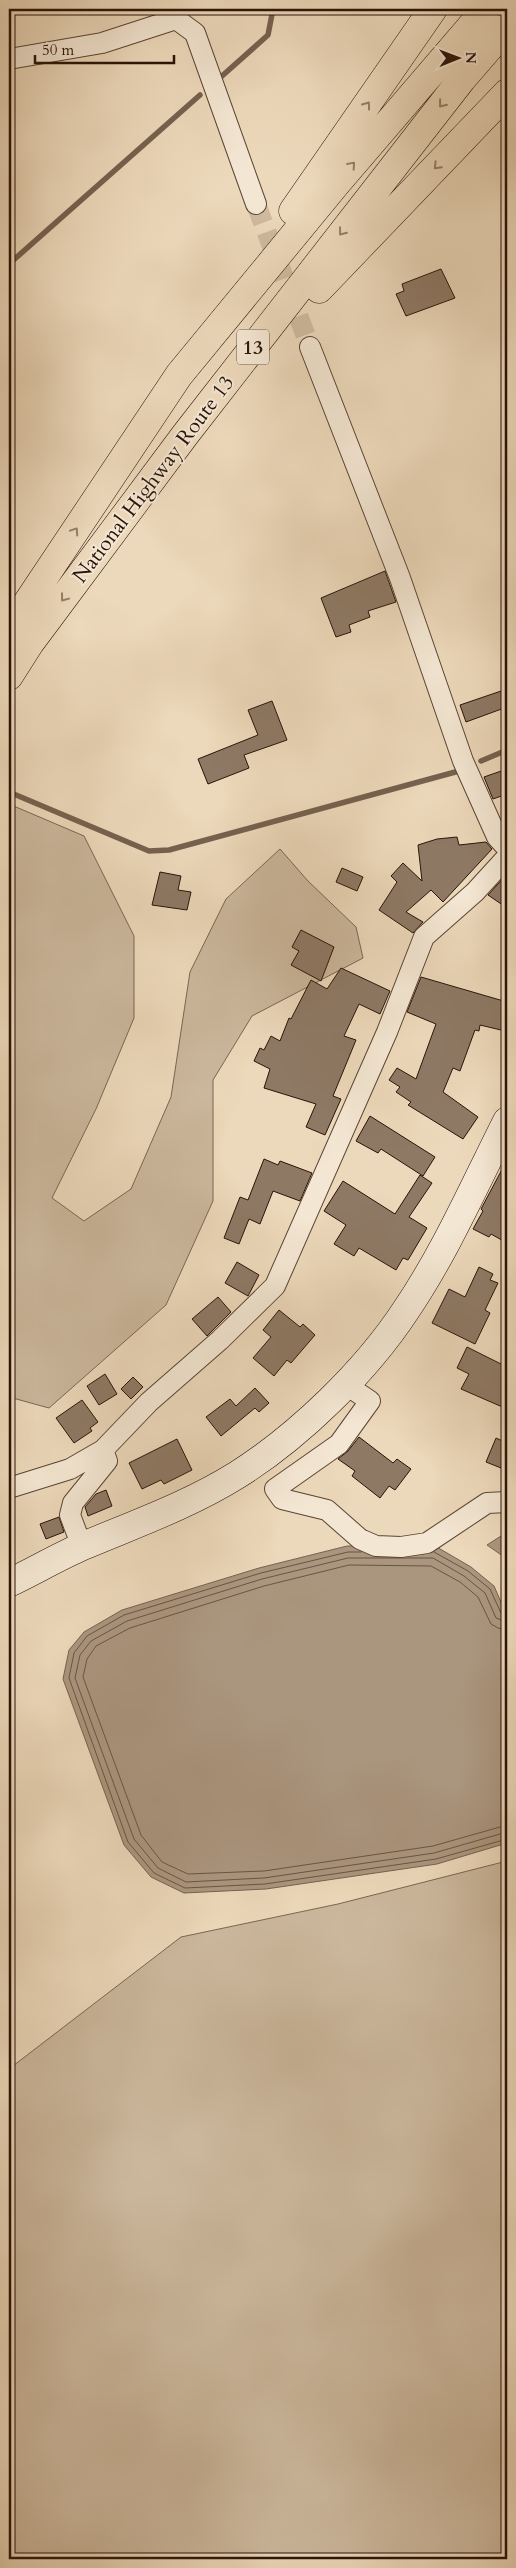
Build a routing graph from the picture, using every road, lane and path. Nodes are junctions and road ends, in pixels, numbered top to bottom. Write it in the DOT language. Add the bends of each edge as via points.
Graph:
graph roads {
  1 [pos="433,9"];
  2 [pos="486,9"];
  3 [pos="507,27"];
  4 [pos="9,59"];
  5 [pos="507,93"];
  6 [pos="256,204"];
  7 [pos="310,347"];
  8 [pos="179,374"];
  9 [pos="185,435"];
  10 [pos="9,630"];
  11 [pos="9,676"];
  12 [pos="507,848"];
  13 [pos="507,857"];
  14 [pos="507,1121"];
  15 [pos="345,1384"];
  16 [pos="103,1450"];
  17 [pos="9,1488"];
  18 [pos="507,1502"];
  19 [pos="82,1547"];
  20 [pos="9,1583"];
  8 -- 1 [label="highway, 13, one-way"];
  8 -- 2 [label="highway, National Highway Route 13 / 13, one-way"];
  3 -- 9 [label="highway, National Highway Route 13 / 13, one-way" via="462,79"];
  4 -- 6 [label="street" via="102,43 176,19 195,33"];
  5 -- 9 [label="highway, 13, one-way" via="360,244 286,325 230,393"];
  7 -- 12 [label="street" via="400,578 463,761 497,837"];
  10 -- 8 [label="highway, National Highway Route 13 / 13, one-way"];
  9 -- 11 [label="highway, National Highway Route 13 / 13, one-way" via="30,643"];
  13 -- 16 [label="street" via="475,892 424,937 387,1032 275,1286 149,1402"];
  14 -- 15 [label="street" via="437,1258 406,1310 364,1367"];
  15 -- 18 [label="street" via="370,1401 339,1444 274,1489 282,1499 327,1510 360,1539 376,1546 401,1547 427,1543 487,1503"];
  15 -- 19 [label="street" via="293,1433 237,1475 160,1514"];
  16 -- 17 [label="street" via="70,1469"];
  16 -- 19 [label="street" via="107,1460 73,1503 70,1514"];
  19 -- 20 [label="street"];
}
